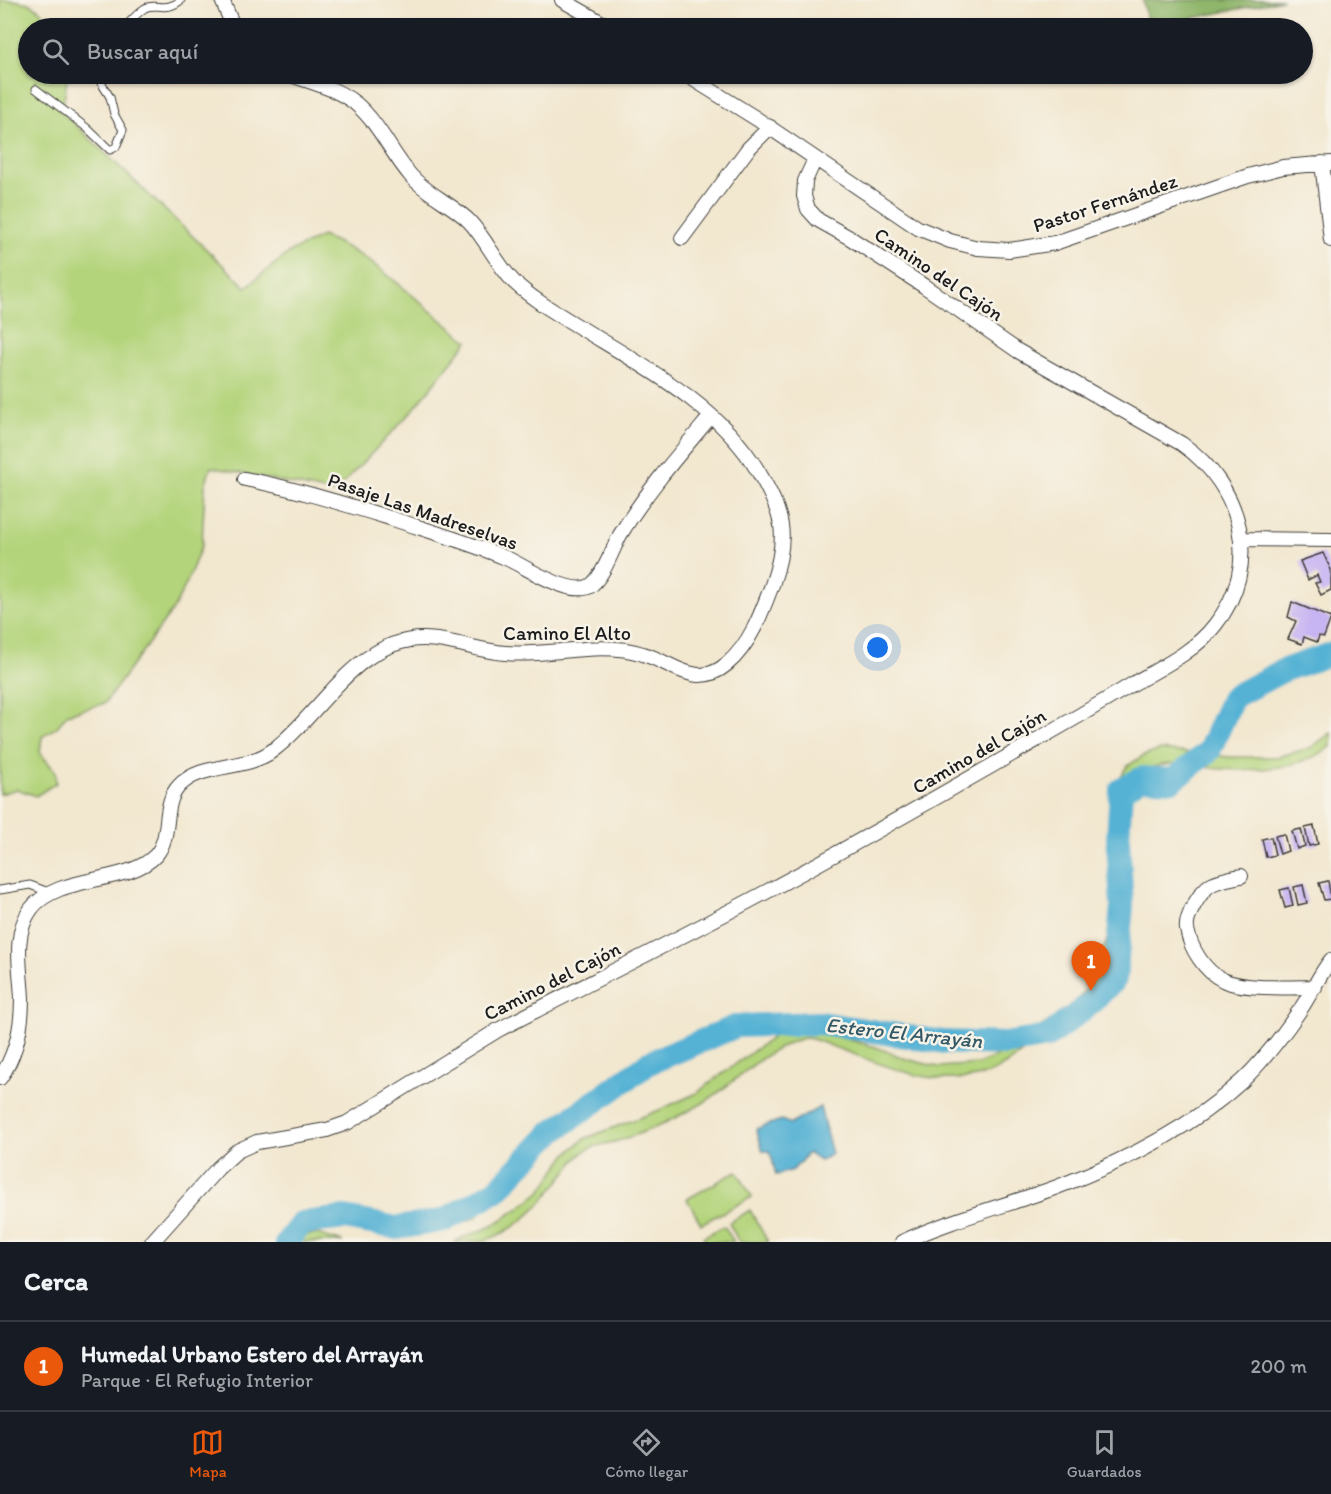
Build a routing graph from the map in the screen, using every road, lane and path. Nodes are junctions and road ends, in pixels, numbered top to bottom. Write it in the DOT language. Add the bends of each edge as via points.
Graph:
graph roads {
  1 [pos="181,0"];
  2 [pos="222,0"];
  3 [pos="562,0"];
  4 [pos="134,18"];
  5 [pos="230,18"];
  6 [pos="594,18"];
  7 [pos="102,84"];
  8 [pos="317,84"];
  9 [pos="701,84"];
  10 [pos="36,89"];
  11 [pos="770,128"];
  12 [pos="815,159"];
  13 [pos="1326,163"];
  14 [pos="682,238"];
  15 [pos="1331,240"];
  16 [pos="711,416"];
  17 [pos="245,479"];
  18 [pos="1241,539"];
  19 [pos="1331,540"];
  20 [pos="1241,876"];
  21 [pos="0,890"];
  22 [pos="51,893"];
  23 [pos="1331,960"];
  24 [pos="1315,987"];
  25 [pos="0,1077"];
  26 [pos="912,1240"];
  27 [pos="152,1242"];
  1 -- 4 [label="lane" via="168,8 145,8"];
  2 -- 5 [label="street"];
  3 -- 6 [label="street"];
  7 -- 10 [label="lane" via="123,130 116,147 110,150"];
  8 -- 16 [label="street, Camino El Alto" via="356,104 410,174 467,218 506,273 523,289"];
  9 -- 11 [label="street, Pastor Fernández"];
  11 -- 12 [label="street, Pastor Fernández"];
  11 -- 14 [label="street" via="748,149"];
  12 -- 13 [label="street, Pastor Fernández" via="926,231 964,245 1009,249 1069,240 1266,171"];
  12 -- 18 [label="street, Camino del Cajón" via="804,188 805,203 812,215 1018,351 1194,452 1215,472 1230,497"];
  13 -- 15 [label="street"];
  16 -- 17 [label="street, Pasaje Las Madreselvas" via="648,493 598,579 581,589 468,543 297,489"];
  16 -- 22 [label="street, Camino El Alto" via="737,441 756,468 776,504 783,532 777,570 762,609 744,645 713,674 696,676 627,649 514,654 432,639 398,642 350,673 270,752 252,762 211,770 183,782 170,804 163,843 151,859 130,870"];
  18 -- 19 [label="street"];
  18 -- 27 [label="street, Camino del Cajón" via="1240,569 1228,604 1207,635 1184,654 817,864 498,1030 360,1117 337,1127 257,1142 237,1151"];
  20 -- 24 [label="street" via="1210,885 1195,902 1186,926 1195,951 1223,981 1257,987"];
  21 -- 22 [label="lane" via="30,885"];
  22 -- 25 [label="street, Camino El Alto" via="31,909 20,934 19,1029 10,1060"];
  23 -- 24 [label="street"];
  24 -- 26 [label="street" via="1263,1059 1220,1100 1192,1120 1142,1150 1077,1179"];
}
